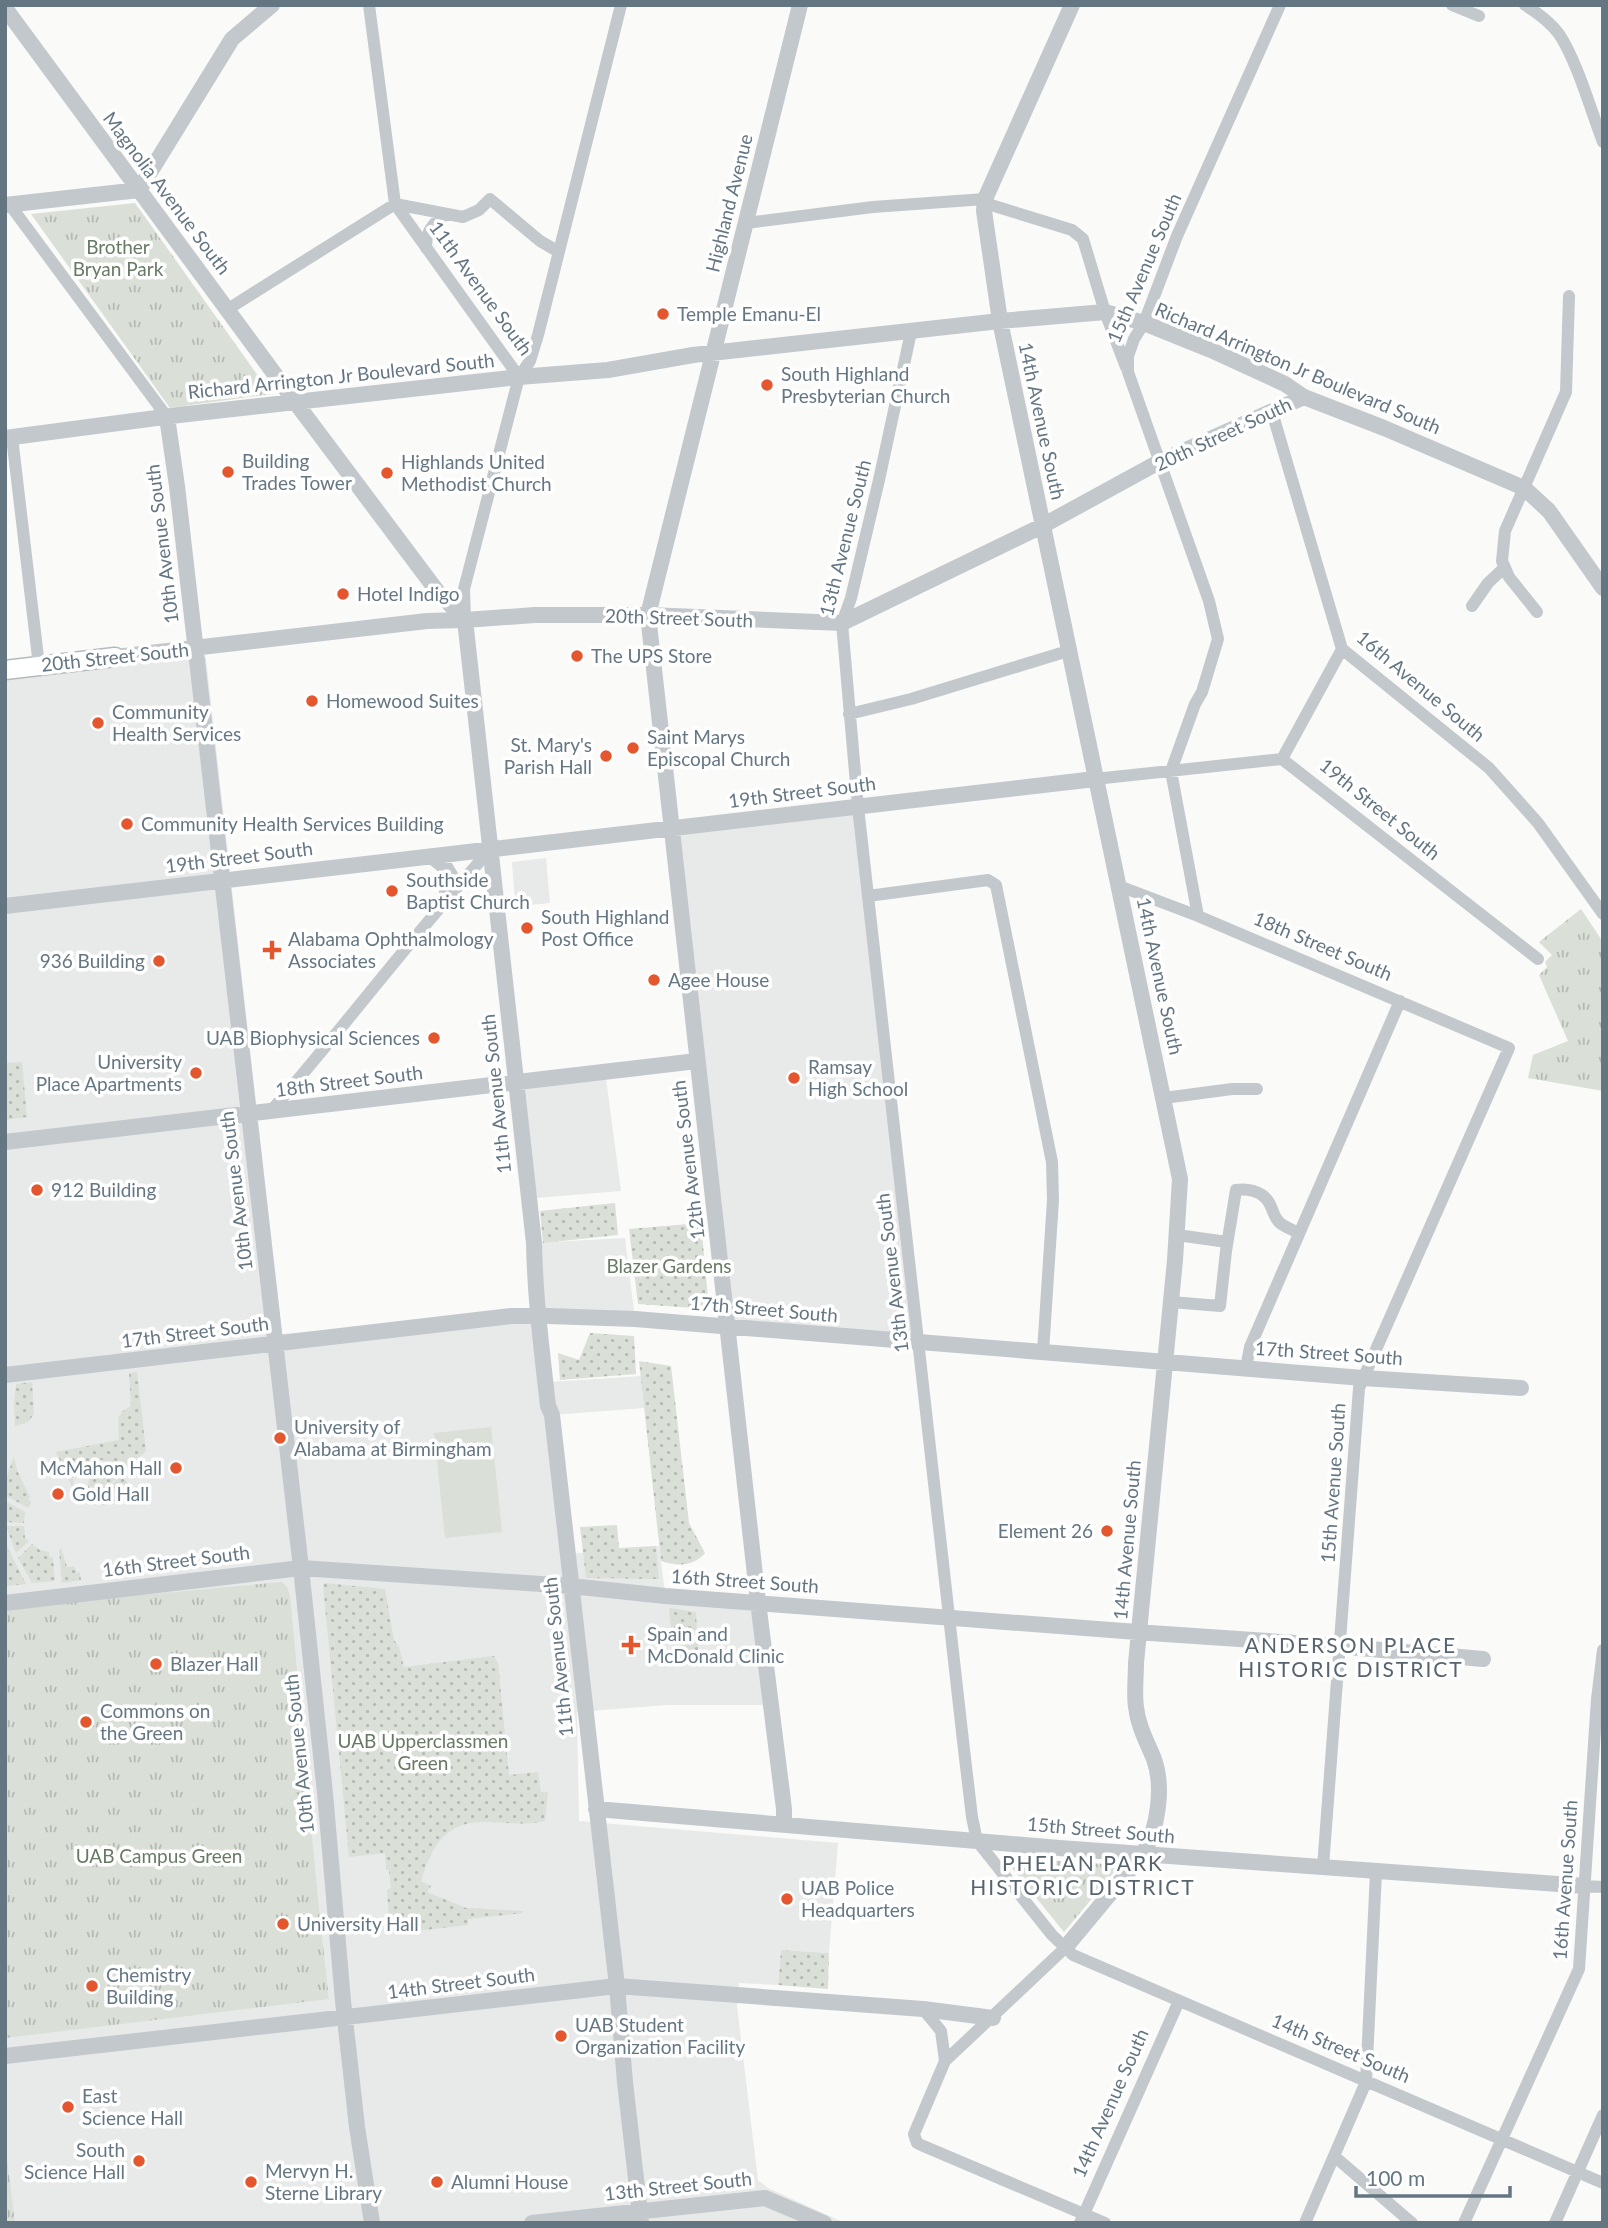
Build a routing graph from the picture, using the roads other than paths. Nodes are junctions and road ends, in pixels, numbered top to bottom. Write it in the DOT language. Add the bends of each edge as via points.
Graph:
graph roads {
  1 [pos="272,5"];
  2 [pos="369,5"];
  3 [pos="621,5"];
  4 [pos="800,5"];
  5 [pos="1072,5"];
  6 [pos="1280,5"];
  7 [pos="1452,5"];
  8 [pos="1525,5"];
  9 [pos="5,8"];
  10 [pos="1479,16"];
  11 [pos="1603,142"];
  12 [pos="139,190"];
  13 [pos="985,199"];
  14 [pos="395,204"];
  15 [pos="8,205"];
  16 [pos="446,215"];
  17 [pos="746,223"];
  18 [pos="426,247"];
  19 [pos="559,252"];
  20 [pos="1569,296"];
  21 [pos="228,309"];
  22 [pos="1105,312"];
  23 [pos="1000,321"];
  24 [pos="1144,323"];
  25 [pos="911,332"];
  26 [pos="713,354"];
  27 [pos="1128,372"];
  28 [pos="519,377"];
  29 [pos="1304,397"];
  30 [pos="296,403"];
  31 [pos="1272,412"];
  32 [pos="167,417"];
  33 [pos="8,437"];
  34 [pos="1159,462"];
  35 [pos="1524,488"];
  36 [pos="1042,526"];
  37 [pos="1505,567"];
  38 [pos="1603,588"];
  39 [pos="1472,606"];
  40 [pos="1537,612"];
  41 [pos="648,615"];
  42 [pos="465,620"];
  43 [pos="842,623"];
  44 [pos="196,649"];
  45 [pos="1342,649"];
  46 [pos="1069,651"];
  47 [pos="115,657"];
  48 [pos="39,666"];
  49 [pos="5,670"];
  50 [pos="849,714"];
  51 [pos="1282,759"];
  52 [pos="1171,771"];
  53 [pos="1095,779"];
  54 [pos="858,807"];
  55 [pos="671,829"];
  56 [pos="490,850"];
  57 [pos="432,856"];
  58 [pos="221,881"];
  59 [pos="1119,886"];
  60 [pos="868,896"];
  61 [pos="446,897"];
  62 [pos="5,905"];
  63 [pos="1603,914"];
  64 [pos="1198,916"];
  65 [pos="1538,959"];
  66 [pos="1400,1001"];
  67 [pos="1510,1048"];
  68 [pos="697,1061"];
  69 [pos="516,1082"];
  70 [pos="1257,1089"];
  71 [pos="1164,1098"];
  72 [pos="271,1111"];
  73 [pos="248,1114"];
  74 [pos="5,1142"];
  75 [pos="1299,1233"];
  76 [pos="1177,1235"];
  77 [pos="1227,1242"];
  78 [pos="1171,1302"];
  79 [pos="538,1316"];
  80 [pos="728,1327"];
  81 [pos="920,1342"];
  82 [pos="275,1343"];
  83 [pos="1043,1352"];
  84 [pos="1165,1362"];
  85 [pos="1247,1368"];
  86 [pos="5,1375"];
  87 [pos="1363,1378"];
  88 [pos="1521,1388"];
  89 [pos="301,1568"];
  90 [pos="571,1586"];
  91 [pos="758,1602"];
  92 [pos="5,1603"];
  93 [pos="950,1617"];
  94 [pos="1140,1632"];
  95 [pos="1340,1647"];
  96 [pos="1603,1650"];
  97 [pos="1483,1660"];
  98 [pos="596,1809"];
  99 [pos="784,1825"];
  100 [pos="977,1841"];
  101 [pos="1143,1854"];
  102 [pos="1323,1867"];
  103 [pos="1376,1872"];
  104 [pos="1585,1886"];
  105 [pos="1603,1887"];
  106 [pos="1065,1948"];
  107 [pos="617,1986"];
  108 [pos="1179,2001"];
  109 [pos="923,2009"];
  110 [pos="345,2017"];
  111 [pos="993,2018"];
  112 [pos="5,2056"];
  113 [pos="946,2062"];
  114 [pos="1366,2082"];
  115 [pos="1603,2115"];
  116 [pos="1502,2140"];
  117 [pos="1334,2156"];
  118 [pos="1577,2171"];
  119 [pos="1603,2183"];
  120 [pos="640,2216"];
  121 [pos="1082,2218"];
  122 [pos="372,2223"];
  123 [pos="532,2223"];
  124 [pos="824,2223"];
  125 [pos="1105,2223"];
  126 [pos="1305,2223"];
  127 [pos="1412,2223"];
  128 [pos="1464,2223"];
  129 [pos="1555,2223"];
  1 -- 12 [label="street" via="232,39"];
  2 -- 14 [label="street, 11th Avenue South"];
  3 -- 19 [label="street"];
  4 -- 17 [label="street, Highland Avenue"];
  5 -- 13 [label="street, 14th Avenue South"];
  6 -- 24 [label="street, 15th Avenue South" via="1177,236"];
  7 -- 10 [label="street"];
  8 -- 11 [label="street" via="1558,33 1569,52"];
  9 -- 12 [label="street, Magnolia Avenue South"];
  12 -- 15 [label="street"];
  12 -- 21 [label="street, Magnolia Avenue South"];
  13 -- 17 [label="street"];
  13 -- 22 [label="street" via="991,205 1072,230 1083,239"];
  13 -- 23 [label="street, 14th Avenue South"];
  14 -- 16 [label="street"];
  14 -- 18 [label="street, 11th Avenue South"];
  14 -- 21 [label="street"];
  15 -- 32 [label="street, 10th Avenue South"];
  16 -- 18 [label="street" via="431,226"];
  16 -- 19 [label="street" via="463,217 489,199"];
  17 -- 26 [label="street, Highland Avenue"];
  18 -- 28 [label="street, 11th Avenue South"];
  19 -- 28 [label="street" via="530,361"];
  20 -- 35 [label="street" via="1566,392"];
  21 -- 30 [label="street, Magnolia Avenue South"];
  22 -- 23 [label="street, Richard Arrington Jr Boulevard South"];
  22 -- 24 [label="street, Richard Arrington Jr Boulevard South"];
  22 -- 27 [label="street"];
  23 -- 25 [label="street, Richard Arrington Jr Boulevard South"];
  23 -- 36 [label="street, 14th Avenue South"];
  24 -- 27 [label="street, 15th Avenue South" via="1128,356"];
  24 -- 29 [label="street, Richard Arrington Jr Boulevard South" via="1285,384"];
  25 -- 26 [label="street, Richard Arrington Jr Boulevard South"];
  25 -- 43 [label="street, 13th Avenue South"];
  26 -- 28 [label="street, Richard Arrington Jr Boulevard South" via="608,370"];
  26 -- 41 [label="street, Highland Avenue"];
  27 -- 34 [label="street, 15th Avenue South"];
  28 -- 30 [label="street, Richard Arrington Jr Boulevard South"];
  28 -- 42 [label="street, 11th Avenue South" via="464,589"];
  29 -- 31 [label="street, 20th Street South"];
  29 -- 35 [label="street, Richard Arrington Jr Boulevard South"];
  30 -- 32 [label="street, Richard Arrington Jr Boulevard South"];
  30 -- 42 [label="street, Magnolia Avenue South" via="437,591"];
  31 -- 34 [label="street, 20th Street South"];
  31 -- 45 [label="street, 16th Avenue South"];
  32 -- 33 [label="street, Richard Arrington Jr Boulevard South"];
  32 -- 44 [label="street, 10th Avenue South"];
  33 -- 48 [label="street"];
  34 -- 36 [label="street, 20th Street South"];
  34 -- 52 [label="street, 15th Avenue South" via="1218,639"];
  35 -- 37 [label="street" via="1505,531"];
  35 -- 38 [label="street, Richard Arrington Jr Boulevard South" via="1549,511"];
  36 -- 43 [label="street, 20th Street South"];
  36 -- 46 [label="street, 14th Avenue South"];
  37 -- 39 [label="street"];
  37 -- 40 [label="street"];
  41 -- 42 [label="street, 20th Street South"];
  41 -- 43 [label="street, 20th Street South"];
  41 -- 55 [label="street, 12th Avenue South"];
  42 -- 44 [label="street, 20th Street South"];
  42 -- 56 [label="street, 11th Avenue South"];
  43 -- 50 [label="street, 13th Avenue South"];
  44 -- 47 [label="street, 20th Street South"];
  44 -- 58 [label="street, 10th Avenue South"];
  45 -- 51 [label="street"];
  45 -- 63 [label="street, 16th Avenue South" via="1489,768 1538,823"];
  46 -- 50 [label="street"];
  46 -- 53 [label="street, 14th Avenue South"];
  47 -- 48 [label="main road, 20th Street South"];
  48 -- 49 [label="main road, 20th Street South"];
  50 -- 54 [label="street, 13th Avenue South"];
  51 -- 52 [label="street, 19th Street South"];
  51 -- 65 [label="street, 19th Street South"];
  52 -- 53 [label="street, 19th Street South"];
  52 -- 64 [label="street"];
  53 -- 54 [label="street, 19th Street South"];
  53 -- 59 [label="street, 14th Avenue South"];
  54 -- 55 [label="street, 19th Street South"];
  54 -- 60 [label="street, 13th Avenue South"];
  55 -- 56 [label="street, 19th Street South"];
  55 -- 68 [label="street, 12th Avenue South"];
  56 -- 57 [label="street, 19th Street South"];
  56 -- 61 [label="street"];
  56 -- 69 [label="street, 11th Avenue South"];
  57 -- 58 [label="street, 19th Street South"];
  57 -- 61 [label="street" via="451,877"];
  58 -- 62 [label="street, 19th Street South"];
  58 -- 73 [label="street, 10th Avenue South"];
  59 -- 64 [label="street, 18th Street South"];
  59 -- 71 [label="street, 14th Avenue South"];
  60 -- 81 [label="street, 13th Avenue South"];
  60 -- 83 [label="street" via="988,880 998,892 1052,1162 1054,1200"];
  61 -- 72 [label="street"];
  64 -- 66 [label="street, 18th Street South"];
  66 -- 67 [label="street, 18th Street South"];
  66 -- 75 [label="street"];
  67 -- 87 [label="street, 15th Avenue South"];
  68 -- 69 [label="street, 18th Street South"];
  68 -- 80 [label="street, 12th Avenue South"];
  69 -- 72 [label="street, 18th Street South"];
  69 -- 79 [label="street, 11th Avenue South"];
  70 -- 71 [label="street"];
  71 -- 76 [label="street, 14th Avenue South" via="1180,1180"];
  72 -- 73 [label="street, 18th Street South"];
  73 -- 74 [label="street, 18th Street South"];
  73 -- 82 [label="street, 10th Avenue South"];
  75 -- 77 [label="street" via="1280,1224 1262,1196 1241,1189 1236,1190"];
  75 -- 85 [label="street" via="1250,1347"];
  76 -- 77 [label="street"];
  76 -- 78 [label="street, 14th Avenue South"];
  77 -- 78 [label="street" via="1220,1306"];
  78 -- 84 [label="street, 14th Avenue South"];
  79 -- 80 [label="street, 17th Street South"];
  79 -- 82 [label="street, 17th Street South"];
  79 -- 90 [label="street, 11th Avenue South"];
  80 -- 81 [label="street, 17th Street South"];
  80 -- 91 [label="street, 12th Avenue South"];
  81 -- 83 [label="street, 17th Street South"];
  81 -- 93 [label="street, 13th Avenue South"];
  82 -- 86 [label="street, 17th Street South"];
  82 -- 89 [label="street, 10th Avenue South"];
  83 -- 84 [label="street, 17th Street South"];
  84 -- 85 [label="street, 17th Street South"];
  84 -- 94 [label="street, 14th Avenue South"];
  85 -- 87 [label="street, 17th Street South"];
  87 -- 88 [label="street, 17th Street South"];
  87 -- 95 [label="street, 15th Avenue South"];
  89 -- 90 [label="street, 16th Street South"];
  89 -- 92 [label="street, 16th Street South"];
  89 -- 110 [label="street, 10th Avenue South"];
  90 -- 91 [label="street, 16th Street South"];
  90 -- 98 [label="street, 11th Avenue South"];
  91 -- 93 [label="street, 16th Street South"];
  91 -- 99 [label="street, 12th Avenue South"];
  93 -- 94 [label="street, 16th Street South"];
  93 -- 100 [label="street, 13th Avenue South"];
  94 -- 95 [label="street, 16th Street South"];
  94 -- 101 [label="street, 14th Avenue South" via="1136,1707 1154,1761 1158,1790 1158,1814"];
  95 -- 97 [label="street, 16th Street South"];
  95 -- 102 [label="street, 15th Avenue South"];
  96 -- 104 [label="street, 16th Avenue South"];
  98 -- 99 [label="street, 15th Street South"];
  98 -- 107 [label="street, 11th Avenue South"];
  99 -- 100 [label="street, 15th Street South"];
  100 -- 101 [label="street, 15th Street South"];
  100 -- 106 [label="street, 13th Avenue South"];
  101 -- 102 [label="street, 15th Street South"];
  101 -- 106 [label="street, 14th Avenue South"];
  102 -- 103 [label="street, 15th Street South"];
  103 -- 104 [label="street, 15th Street South"];
  103 -- 114 [label="street"];
  104 -- 105 [label="street, 15th Street South"];
  104 -- 116 [label="street, 16th Avenue South" via="1579,1969"];
  106 -- 108 [label="street, 14th Street South"];
  106 -- 111 [label="street"];
  107 -- 109 [label="street, 14th Street South"];
  107 -- 110 [label="street, 14th Street South"];
  107 -- 120 [label="street, 11th Avenue South"];
  108 -- 114 [label="street, 14th Street South"];
  108 -- 121 [label="street, 14th Avenue South"];
  109 -- 111 [label="street, 14th Street South"];
  109 -- 113 [label="street" via="941,2031"];
  110 -- 112 [label="street, 14th Street South"];
  110 -- 122 [label="street, 10th Avenue South"];
  111 -- 113 [label="street"];
  113 -- 121 [label="street" via="915,2138"];
  114 -- 116 [label="street, 14th Street South"];
  114 -- 117 [label="street"];
  115 -- 118 [label="street"];
  116 -- 118 [label="street, 14th Street South"];
  116 -- 128 [label="street, 16th Avenue South"];
  117 -- 126 [label="street"];
  117 -- 127 [label="street"];
  118 -- 119 [label="street, 14th Street South"];
  118 -- 129 [label="street"];
  120 -- 123 [label="street, 13th Street South"];
  120 -- 124 [label="street, 13th Street South" via="765,2198"];
  121 -- 125 [label="street"];
}
